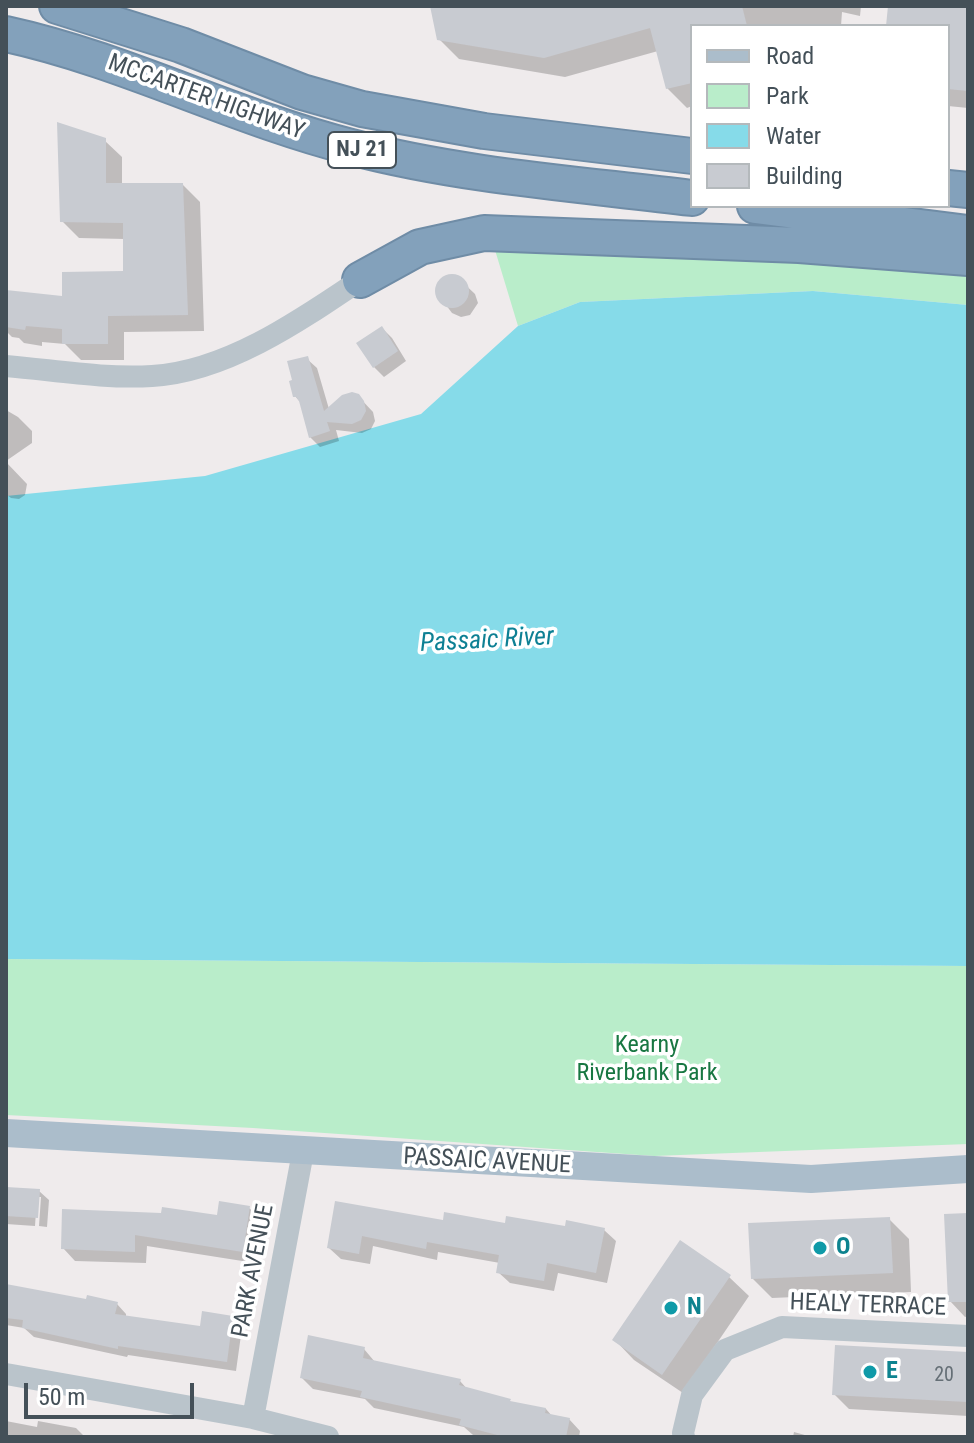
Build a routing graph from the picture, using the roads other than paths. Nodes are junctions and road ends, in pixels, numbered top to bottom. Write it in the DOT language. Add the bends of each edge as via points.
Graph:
graph roads {
  1 [pos="57,6"];
  2 [pos="6,34"];
  3 [pos="690,156"];
  4 [pos="690,198"];
  5 [pos="771,208"];
  6 [pos="968,233"];
  7 [pos="968,258"];
  8 [pos="360,280"];
  9 [pos="6,366"];
  10 [pos="6,1133"];
  11 [pos="303,1152"];
  12 [pos="968,1169"];
  13 [pos="968,1336"];
  14 [pos="6,1374"];
  15 [pos="253,1418"];
  16 [pos="328,1437"];
  17 [pos="684,1437"];
  1 -- 3 [label="highway, NJ 21" via="362,109 484,131"];
  2 -- 4 [label="highway, MCCARTER HIGHWAY / NJ 21" via="110,63 274,125 352,148 479,171"];
  5 -- 6 [label="highway"];
  7 -- 8 [label="highway" via="799,245 484,233 420,247"];
  8 -- 9 [label="street" via="263,340 188,370 114,376"];
  10 -- 11 [label="main road, PASSAIC AVENUE"];
  11 -- 12 [label="main road, PASSAIC AVENUE" via="811,1179"];
  11 -- 15 [label="street, PARK AVENUE"];
  13 -- 17 [label="street, HEALY TERRACE" via="782,1327 725,1350 692,1395"];
  14 -- 15 [label="street"];
  15 -- 16 [label="street"];
}
